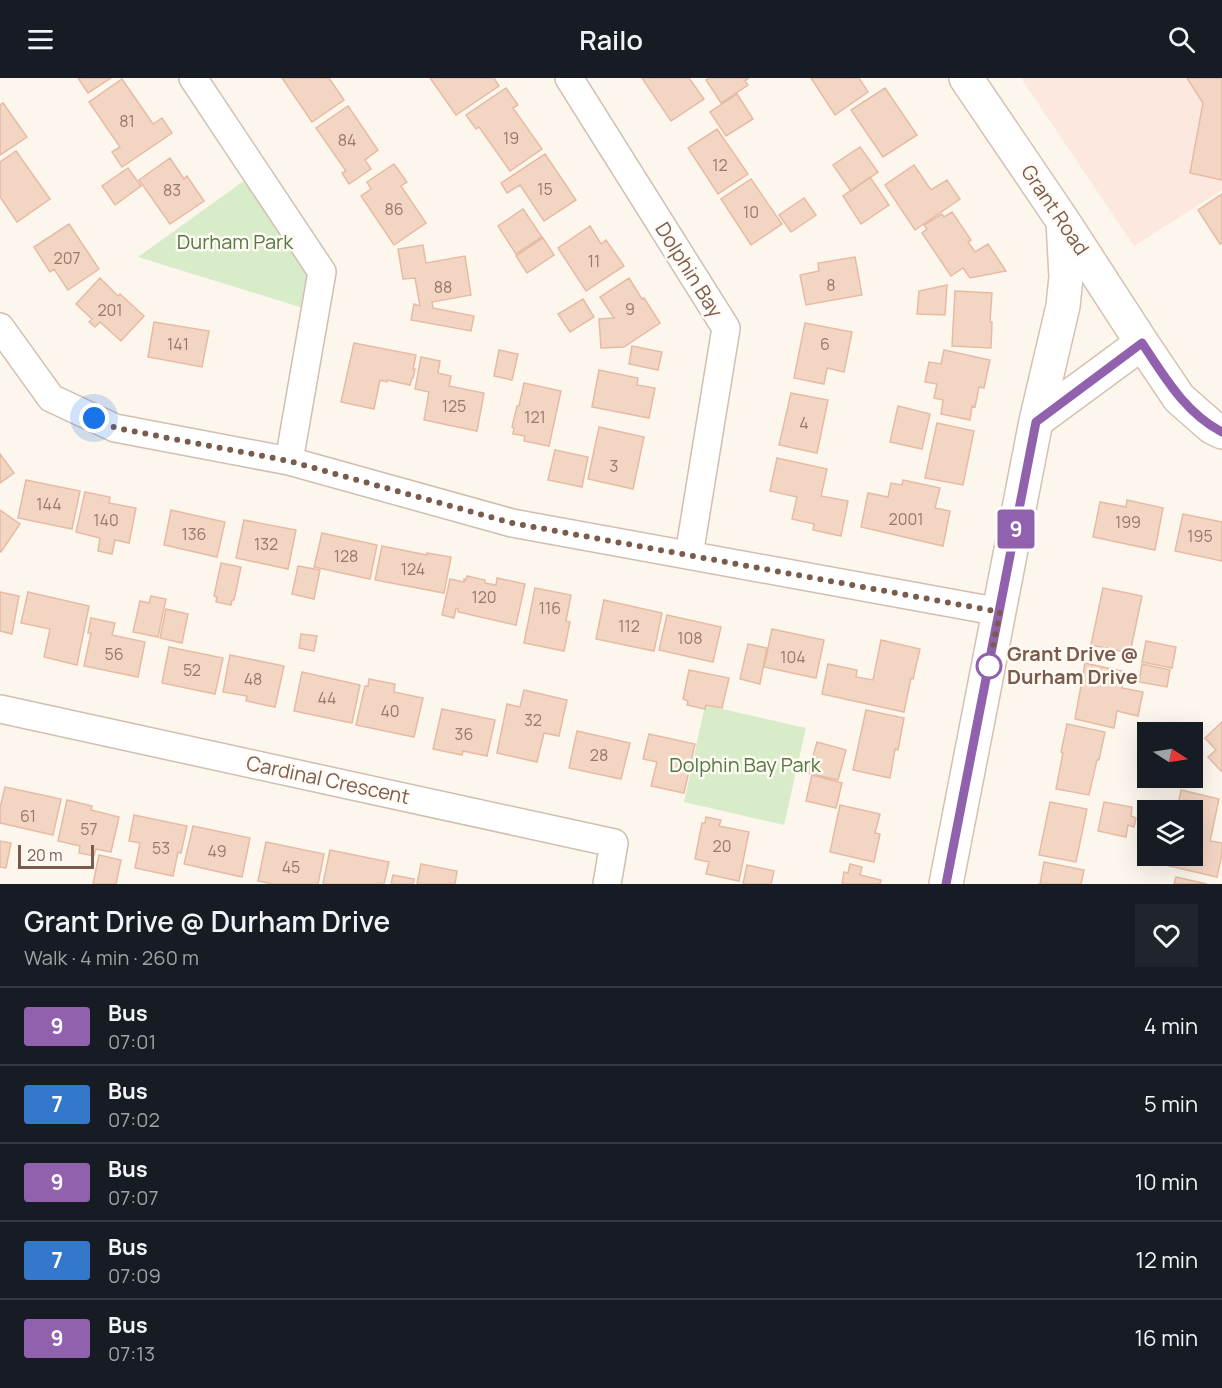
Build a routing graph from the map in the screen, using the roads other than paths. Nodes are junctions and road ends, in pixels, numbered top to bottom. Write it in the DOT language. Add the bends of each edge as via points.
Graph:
graph roads {
  1 [pos="193,78"];
  2 [pos="568,78"];
  3 [pos="966,78"];
  4 [pos="1063,221"];
  5 [pos="0,327"];
  6 [pos="1142,343"];
  7 [pos="1036,422"];
  8 [pos="1222,432"];
  9 [pos="289,461"];
  10 [pos="689,555"];
  11 [pos="1000,612"];
  12 [pos="0,709"];
  13 [pos="607,884"];
  14 [pos="946,884"];
  1 -- 9 [label="street" via="322,272"];
  2 -- 10 [label="street, Dolphin Bay" via="726,328"];
  3 -- 4 [label="street, Grant Road"];
  4 -- 6 [label="street, Grant Road"];
  4 -- 7 [label="street" via="1063,306"];
  5 -- 9 [label="street" via="51,398 116,428"];
  6 -- 7 [label="street"];
  6 -- 8 [label="street, Grant Road" via="1179,398"];
  7 -- 11 [label="street"];
  9 -- 10 [label="street" via="512,523"];
  10 -- 11 [label="street"];
  11 -- 14 [label="street"];
  12 -- 13 [label="street, Cardinal Crescent" via="614,843"];
}
